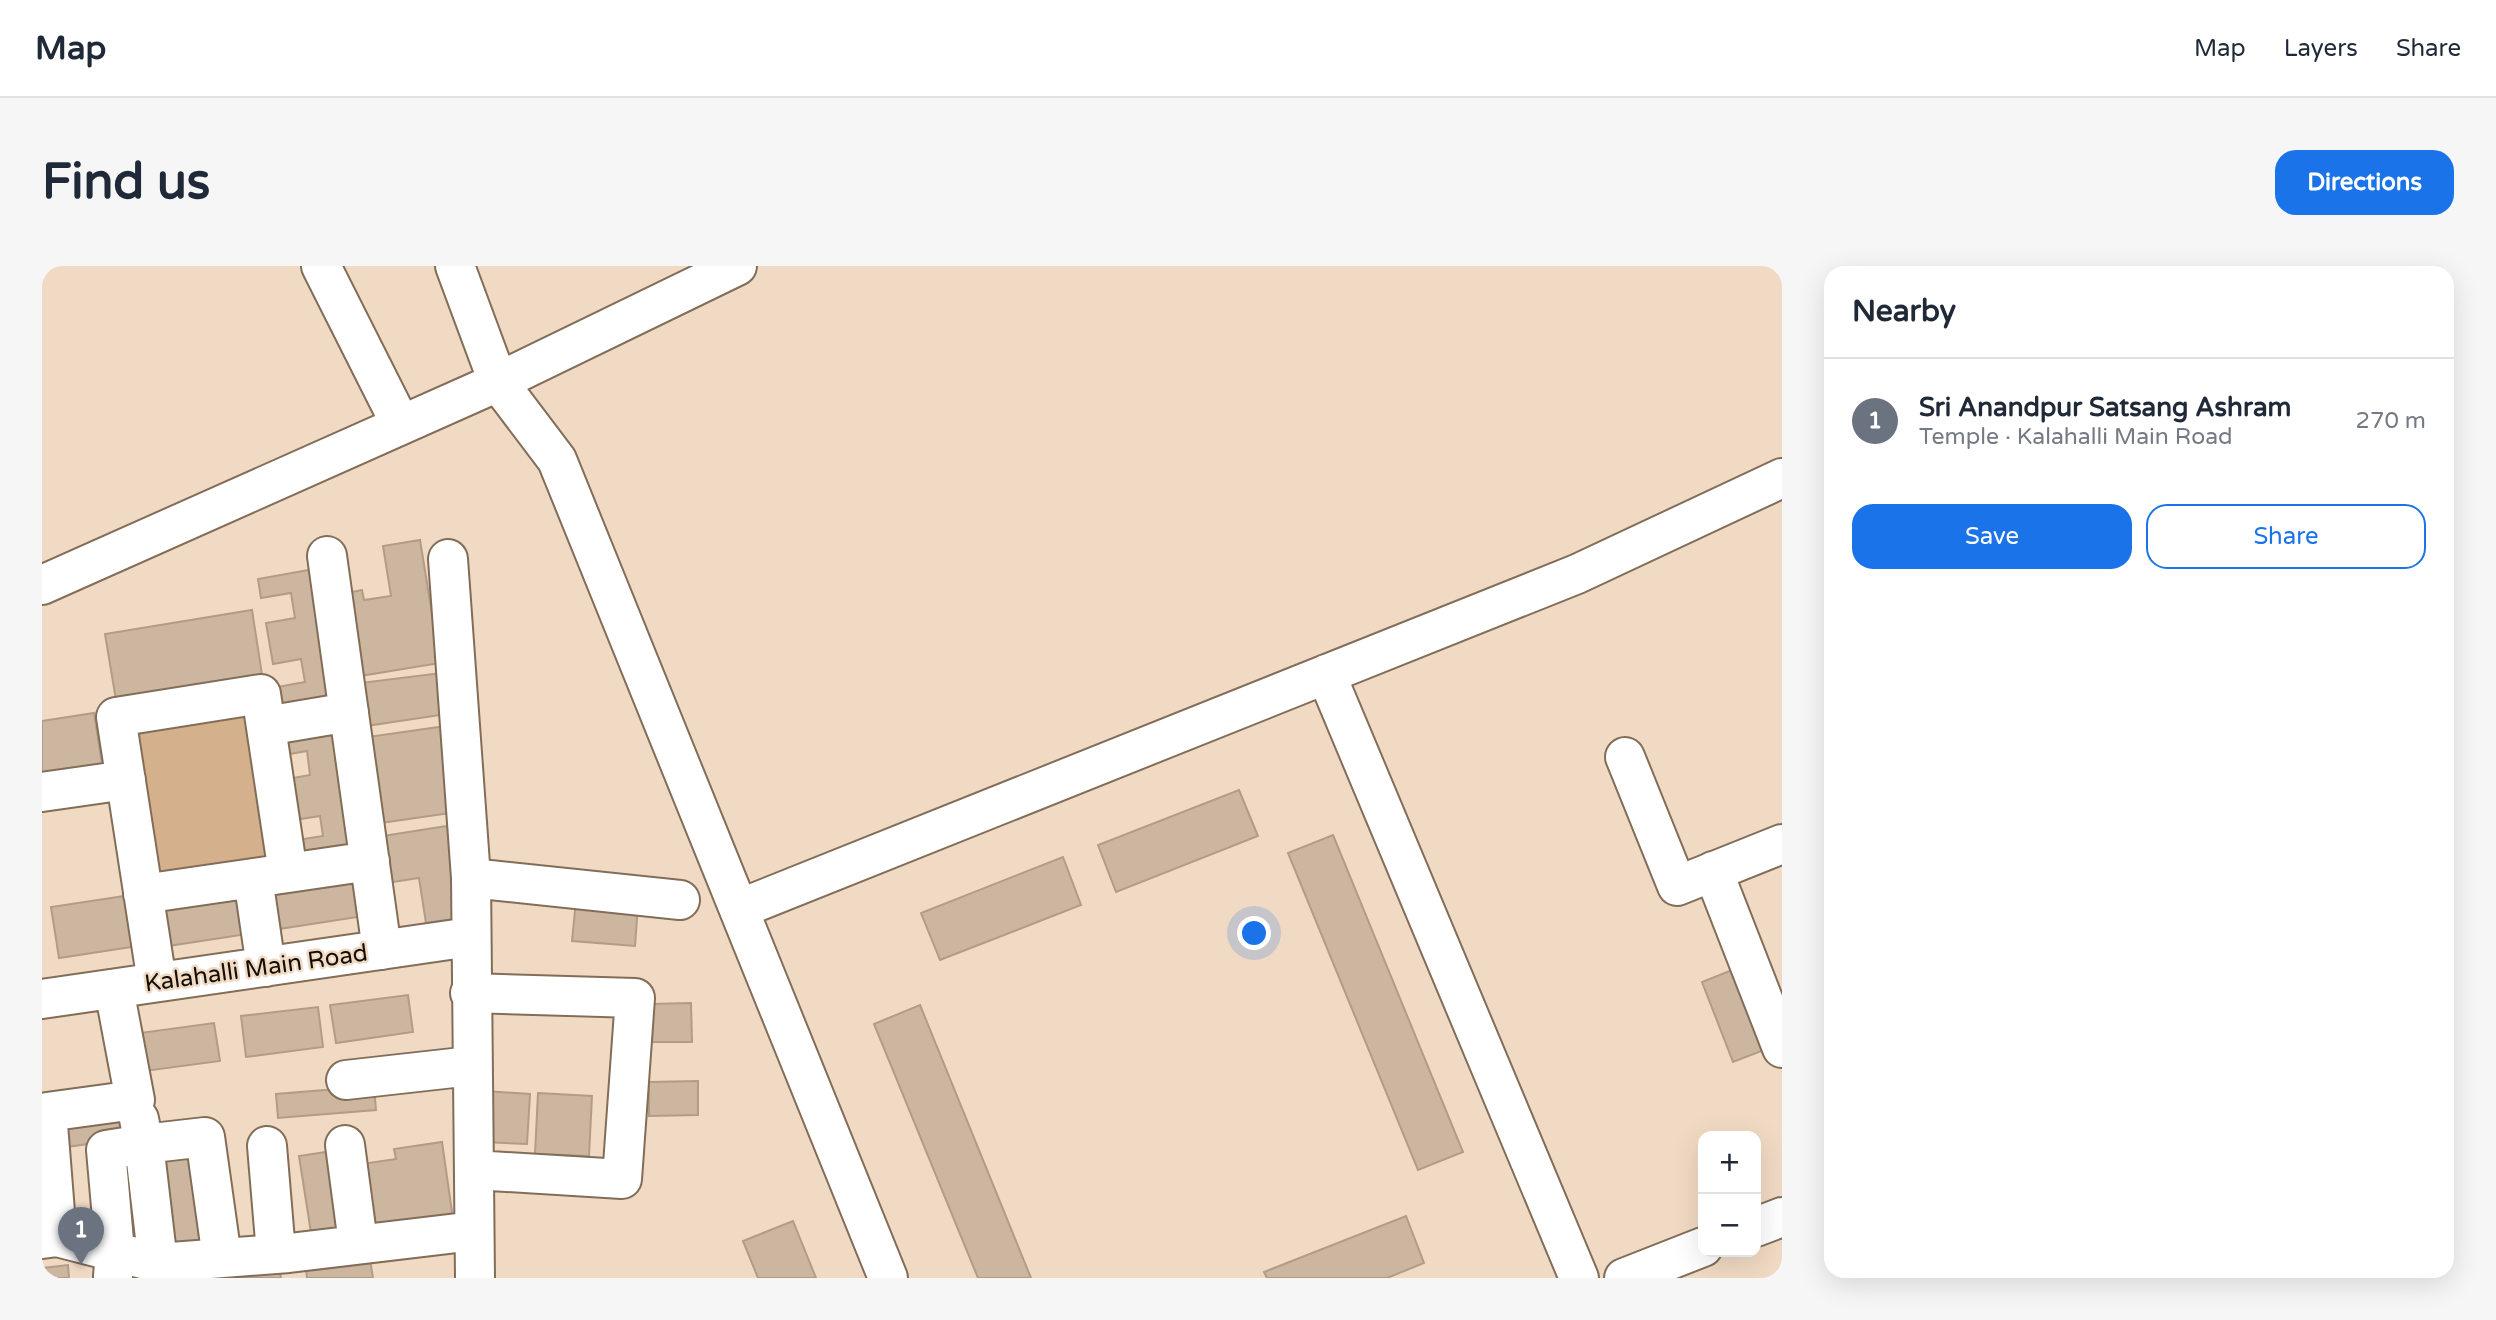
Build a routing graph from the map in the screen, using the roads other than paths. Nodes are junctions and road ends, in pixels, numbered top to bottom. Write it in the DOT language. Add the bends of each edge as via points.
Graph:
graph roads {
  1 [pos="321,266"];
  2 [pos="455,266"];
  3 [pos="737,266"];
  4 [pos="498,382"];
  5 [pos="401,425"];
  6 [pos="1782,478"];
  7 [pos="327,556"];
  8 [pos="448,559"];
  9 [pos="42,585"];
  10 [pos="1326,674"];
  11 [pos="349,712"];
  12 [pos="266,726"];
  13 [pos="1625,757"];
  14 [pos="126,780"];
  15 [pos="42,792"];
  16 [pos="1782,844"];
  17 [pos="370,861"];
  18 [pos="1713,871"];
  19 [pos="271,876"];
  20 [pos="471,878"];
  21 [pos="143,894"];
  22 [pos="680,900"];
  23 [pos="739,909"];
  24 [pos="470,937"];
  25 [pos="382,950"];
  26 [pos="266,967"];
  27 [pos="157,982"];
  28 [pos="114,989"];
  29 [pos="470,993"];
  30 [pos="42,999"];
  31 [pos="1782,1048"];
  32 [pos="471,1066"];
  33 [pos="346,1080"];
  34 [pos="135,1100"];
  35 [pos="144,1144"];
  36 [pos="345,1145"];
  37 [pos="267,1146"];
  38 [pos="474,1170"];
  39 [pos="1782,1217"];
  40 [pos="1761,1225"];
  41 [pos="474,1231"];
  42 [pos="49,1238"];
  43 [pos="358,1243"];
  44 [pos="1698,1249"];
  45 [pos="222,1258"];
  46 [pos="286,1261"];
  47 [pos="158,1263"];
  48 [pos="114,1265"];
  49 [pos="475,1278"];
  50 [pos="888,1278"];
  51 [pos="1579,1278"];
  52 [pos="1624,1278"];
  1 -- 5 [label="street"];
  2 -- 4 [label="street"];
  3 -- 4 [label="street"];
  4 -- 5 [label="street"];
  4 -- 23 [label="street" via="557,460"];
  5 -- 9 [label="street"];
  6 -- 10 [label="street" via="1577,574"];
  7 -- 11 [label="street"];
  8 -- 20 [label="street"];
  10 -- 23 [label="street"];
  10 -- 51 [label="street"];
  11 -- 12 [label="street"];
  11 -- 17 [label="street"];
  12 -- 14 [label="street" via="261,694 116,717"];
  12 -- 19 [label="street"];
  13 -- 18 [label="street" via="1677,886"];
  14 -- 15 [label="street"];
  14 -- 21 [label="street"];
  16 -- 18 [label="street"];
  17 -- 19 [label="street"];
  17 -- 25 [label="street"];
  18 -- 31 [label="street"];
  19 -- 21 [label="street"];
  19 -- 26 [label="street"];
  20 -- 22 [label="street"];
  20 -- 24 [label="street"];
  21 -- 27 [label="street"];
  23 -- 50 [label="street"];
  24 -- 25 [label="street, Kalahalli Main Road"];
  24 -- 29 [label="street"];
  25 -- 26 [label="street, Kalahalli Main Road"];
  26 -- 27 [label="street, Kalahalli Main Road"];
  27 -- 28 [label="street, Kalahalli Main Road"];
  28 -- 30 [label="street, Kalahalli Main Road"];
  28 -- 34 [label="street"];
  29 -- 32 [label="street"];
  29 -- 38 [label="street" via="635,998 622,1179"];
  32 -- 33 [label="street"];
  32 -- 38 [label="street"];
  34 -- 35 [label="street"];
  34 -- 42 [label="street" via="47,1112"];
  35 -- 45 [label="street" via="205,1137"];
  35 -- 47 [label="street"];
  35 -- 48 [label="street" via="106,1150"];
  36 -- 43 [label="street"];
  37 -- 46 [label="street"];
  38 -- 41 [label="street"];
  39 -- 40 [label="street"];
  41 -- 43 [label="street"];
  41 -- 49 [label="street"];
  42 -- 48 [label="street"];
  43 -- 46 [label="street"];
  44 -- 52 [label="street"];
  45 -- 46 [label="street"];
  45 -- 47 [label="street"];
  47 -- 48 [label="street"];
}
